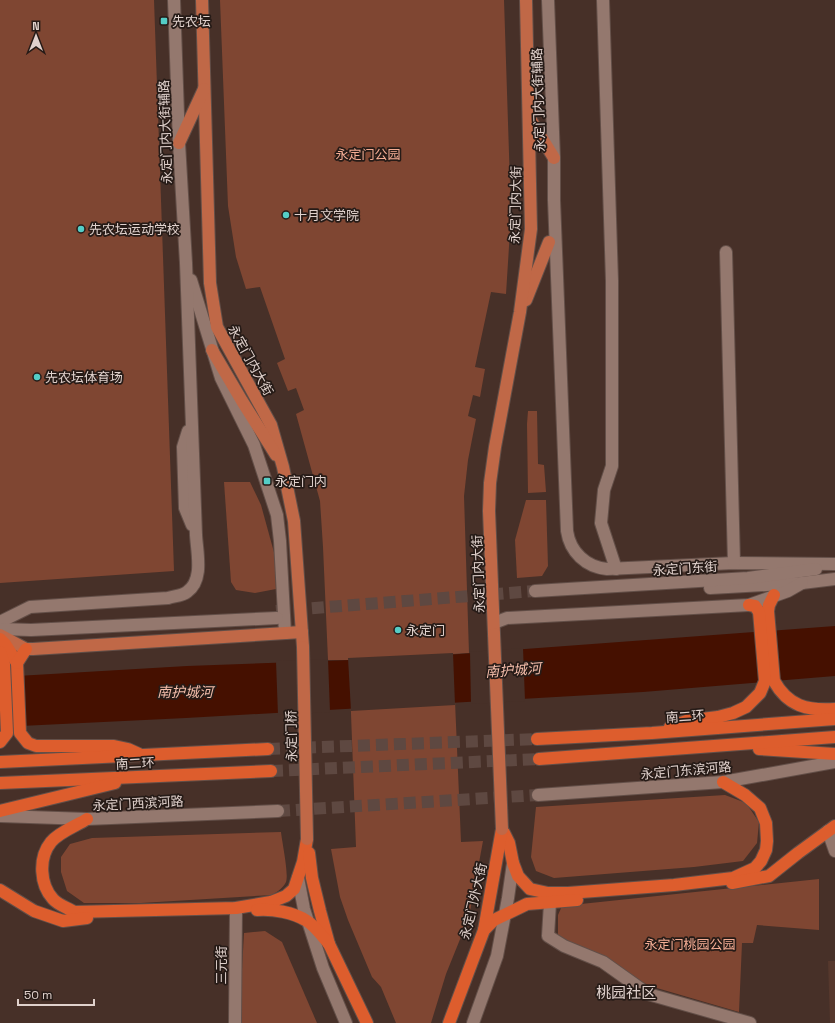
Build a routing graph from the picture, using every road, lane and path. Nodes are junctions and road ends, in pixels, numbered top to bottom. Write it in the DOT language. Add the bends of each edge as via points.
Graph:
graph roads {
  1 [pos="174,0"];
  2 [pos="202,0"];
  3 [pos="526,0"];
  4 [pos="548,0"];
  5 [pos="603,0"];
  6 [pos="205,86"];
  7 [pos="529,118"];
  8 [pos="179,143"];
  9 [pos="554,158"];
  10 [pos="554,200"];
  11 [pos="549,242"];
  12 [pos="726,252"];
  13 [pos="186,264"];
  14 [pos="520,312"];
  15 [pos="212,350"];
  16 [pos="283,467"];
  17 [pos="734,564"];
  18 [pos="835,565"];
  19 [pos="616,569"];
  20 [pos="835,579"];
  21 [pos="802,583"];
  22 [pos="774,595"];
  23 [pos="758,609"];
  24 [pos="276,614"];
  25 [pos="0,622"];
  26 [pos="0,628"];
  27 [pos="494,629"];
  28 [pos="302,632"];
  29 [pos="286,633"];
  30 [pos="0,635"];
  31 [pos="0,640"];
  32 [pos="26,649"];
  33 [pos="0,652"];
  34 [pos="17,663"];
  35 [pos="835,709"];
  36 [pos="835,719"];
  37 [pos="652,732"];
  38 [pos="4,737"];
  39 [pos="835,737"];
  40 [pos="537,739"];
  41 [pos="714,745"];
  42 [pos="268,749"];
  43 [pos="835,754"];
  44 [pos="144,756"];
  45 [pos="539,759"];
  46 [pos="0,762"];
  47 [pos="835,762"];
  48 [pos="271,772"];
  49 [pos="142,777"];
  50 [pos="723,782"];
  51 [pos="0,783"];
  52 [pos="538,796"];
  53 [pos="0,811"];
  54 [pos="278,811"];
  55 [pos="0,816"];
  56 [pos="87,819"];
  57 [pos="502,829"];
  58 [pos="832,829"];
  59 [pos="307,840"];
  60 [pos="835,851"];
  61 [pos="513,863"];
  62 [pos="298,878"];
  63 [pos="0,890"];
  64 [pos="550,903"];
  65 [pos="236,910"];
  66 [pos="505,914"];
  67 [pos="308,921"];
  68 [pos="484,930"];
  69 [pos="329,944"];
  70 [pos="235,1023"];
  71 [pos="346,1023"];
  72 [pos="367,1023"];
  73 [pos="449,1023"];
  74 [pos="473,1023"];
  75 [pos="750,1023"];
  1 -- 8 [label="street, 永定门内大街辅路"];
  2 -- 6 [label="main road, 永定门内大街"];
  3 -- 7 [label="main road, 永定门内大街"];
  4 -- 9 [label="street, 永定门内大街辅路"];
  5 -- 19 [label="street" via="612,281 612,466 604,490 601,523"];
  6 -- 8 [label="main road"];
  6 -- 16 [label="main road, 永定门内大街" via="210,283 217,327 271,425"];
  7 -- 9 [label="main road"];
  7 -- 14 [label="main road, 永定门内大街" via="531,229"];
  8 -- 13 [label="street, 永定门内大街辅路"];
  9 -- 10 [label="street, 永定门内大街辅路"];
  10 -- 11 [label="street"];
  10 -- 19 [label="street" via="568,536 574,550 586,562 598,568"];
  11 -- 14 [label="main road"];
  12 -- 17 [label="street"];
  13 -- 15 [label="street"];
  13 -- 25 [label="street" via="198,568 194,584 187,592 168,598 30,607"];
  14 -- 27 [label="main road, 永定门内大街" via="490,483"];
  15 -- 16 [label="main road"];
  15 -- 29 [label="street" via="221,378 254,444 277,515"];
  16 -- 28 [label="main road, 永定门内大街" via="294,521"];
  17 -- 18 [label="street"];
  17 -- 19 [label="street"];
  18 -- 21 [label="street, 永定门东街" via="802,572 748,578 535,595"];
  20 -- 21 [label="street, 永定门东街"];
  21 -- 22 [label="street"];
  22 -- 23 [label="street"];
  22 -- 23 [label="highway" via="769,605"];
  23 -- 27 [label="street" via="507,618"];
  23 -- 35 [label="highway" via="774,681 780,691 795,703 813,709"];
  23 -- 37 [label="highway" via="766,681 754,700 734,713 686,721"];
  24 -- 26 [label="street" via="31,630"];
  27 -- 57 [label="main road, bridge"];
  28 -- 29 [label="main road"];
  28 -- 59 [label="main road, 永定门桥, bridge"];
  29 -- 32 [label="main road"];
  30 -- 32 [label="main road"];
  31 -- 34 [label="highway"];
  32 -- 34 [label="highway"];
  33 -- 38 [label="highway" via="4,664"];
  34 -- 44 [label="highway" via="20,733 28,743 36,746 114,746"];
  36 -- 37 [label="highway, 南二环"];
  37 -- 40 [label="highway, 南二环"];
  39 -- 41 [label="highway"];
  41 -- 43 [label="highway"];
  41 -- 45 [label="highway"];
  42 -- 44 [label="highway, 南二环"];
  44 -- 46 [label="highway, 南二环"];
  47 -- 50 [label="street, 永定门东滨河路"];
  48 -- 49 [label="highway, 南二环"];
  49 -- 51 [label="highway, 南二环"];
  49 -- 53 [label="highway"];
  50 -- 52 [label="street, 永定门东滨河路"];
  50 -- 61 [label="highway" via="760,808 766,823 766,850 760,861 755,868 733,878 614,890 548,893 530,889 518,876"];
  54 -- 56 [label="street, 永定门西滨河路"];
  55 -- 56 [label="street, 永定门西滨河路"];
  56 -- 65 [label="highway" via="51,842 44,854 44,885 54,900 67,908 74,912"];
  57 -- 61 [label="highway" via="510,843"];
  57 -- 68 [label="highway, 永定门外大街"];
  58 -- 60 [label="street"];
  58 -- 64 [label="highway" via="769,876 710,886"];
  59 -- 62 [label="highway"];
  59 -- 69 [label="highway" via="312,878"];
  61 -- 66 [label="street"];
  62 -- 65 [label="highway" via="294,889 284,896 271,902"];
  62 -- 67 [label="street"];
  63 -- 65 [label="highway" via="34,911 63,921"];
  64 -- 66 [label="highway" via="527,904"];
  64 -- 75 [label="street" via="548,936 564,946 604,962 648,994"];
  65 -- 67 [label="highway" via="268,910"];
  65 -- 70 [label="street, 三元街"];
  66 -- 68 [label="highway"];
  66 -- 74 [label="street" via="497,956"];
  67 -- 69 [label="highway"];
  67 -- 71 [label="street" via="323,968"];
  68 -- 73 [label="highway, 永定门外大街"];
  69 -- 72 [label="highway"];
}
